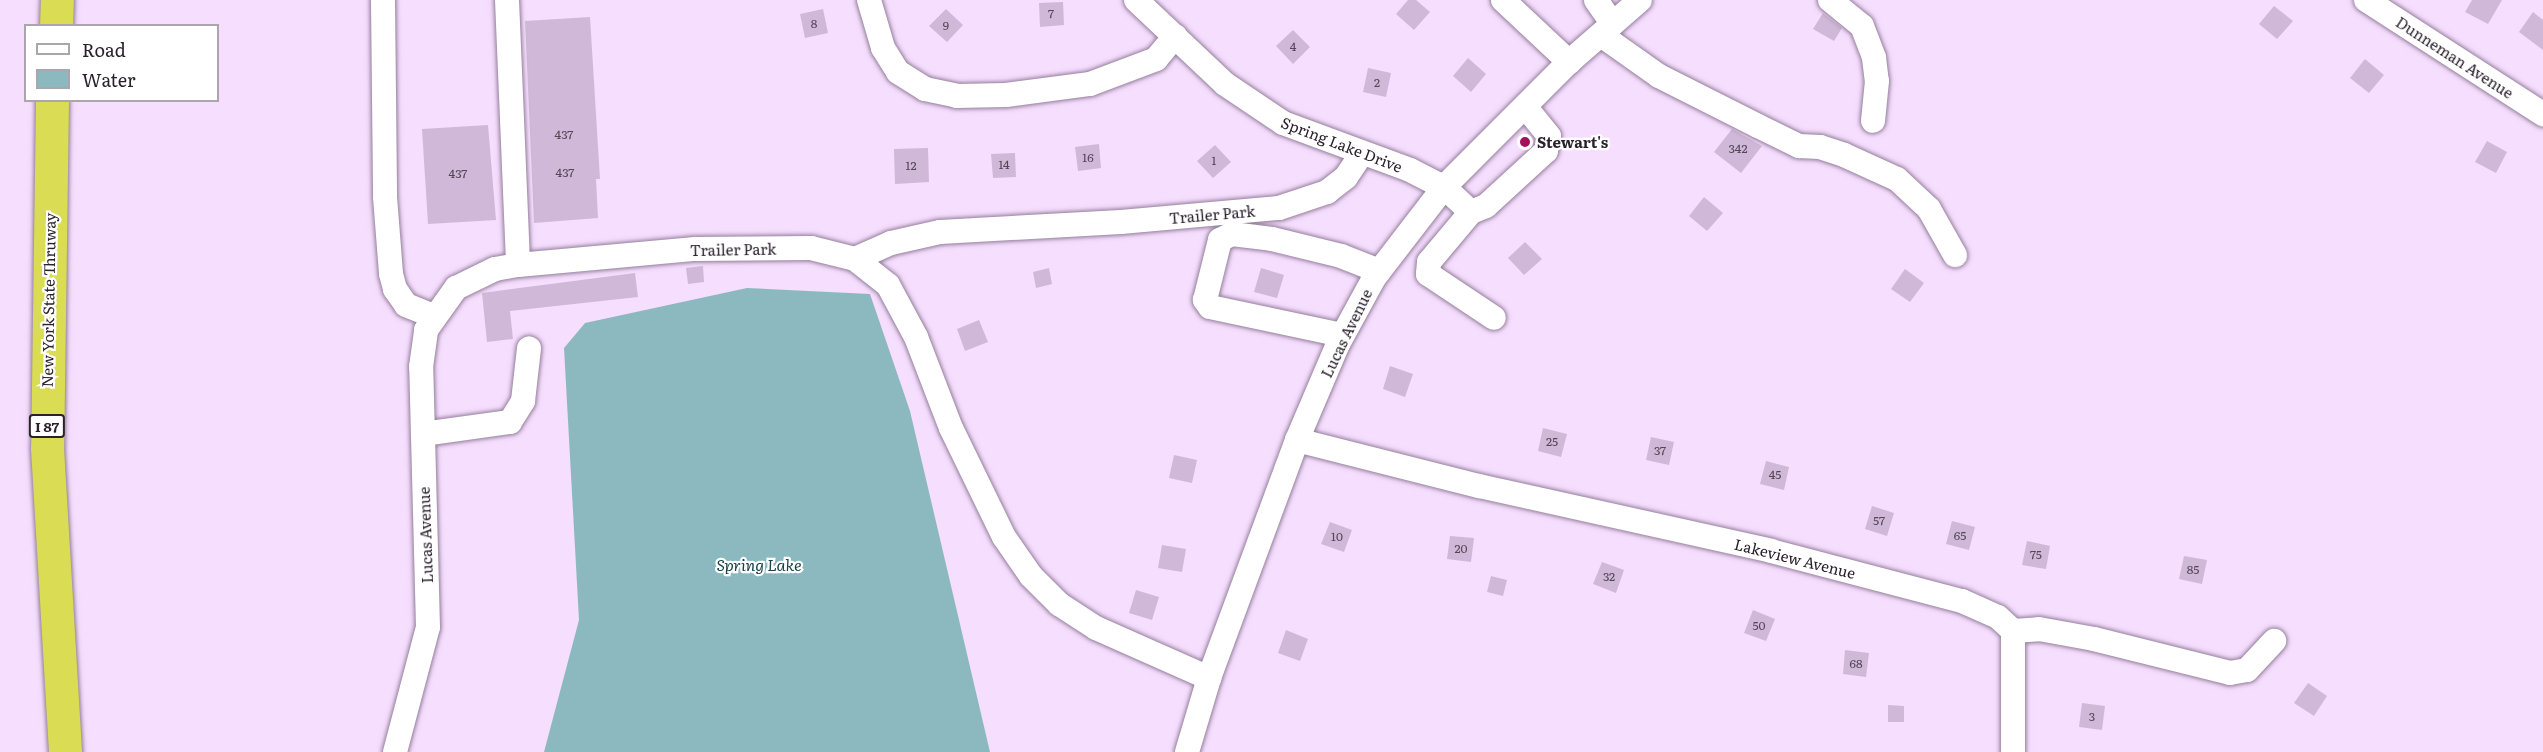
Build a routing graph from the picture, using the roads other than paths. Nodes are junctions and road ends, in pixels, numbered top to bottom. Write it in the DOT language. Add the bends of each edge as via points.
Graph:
graph roads {
  1 [pos="57,0"];
  2 [pos="383,0"];
  3 [pos="507,0"];
  4 [pos="869,0"];
  5 [pos="1136,0"];
  6 [pos="1503,0"];
  7 [pos="1596,0"];
  8 [pos="1640,0"];
  9 [pos="1830,0"];
  10 [pos="2366,0"];
  11 [pos="56,24"];
  12 [pos="1607,29"];
  13 [pos="1175,36"];
  14 [pos="1569,62"];
  15 [pos="52,102"];
  16 [pos="1525,106"];
  17 [pos="2543,114"];
  18 [pos="1873,121"];
  19 [pos="1362,153"];
  20 [pos="1444,187"];
  21 [pos="1471,212"];
  22 [pos="1955,255"];
  23 [pos="855,259"];
  24 [pos="518,265"];
  25 [pos="1379,271"];
  26 [pos="433,316"];
  27 [pos="1494,318"];
  28 [pos="1342,335"];
  29 [pos="529,348"];
  30 [pos="423,434"];
  31 [pos="1297,440"];
  32 [pos="2013,631"];
  33 [pos="2274,641"];
  34 [pos="1209,678"];
  35 [pos="65,752"];
  36 [pos="395,752"];
  37 [pos="1187,752"];
  38 [pos="2013,752"];
  1 -- 11 [label="highway"];
  2 -- 26 [label="street" via="385,197 391,274 395,289 406,304"];
  3 -- 24 [label="street"];
  4 -- 13 [label="street" via="883,48 898,72 925,89 957,96 1006,95 1090,84 1156,59"];
  5 -- 13 [label="street, Spring Lake Drive"];
  6 -- 14 [label="street"];
  7 -- 12 [label="street"];
  8 -- 12 [label="street, Lucas Avenue"];
  9 -- 18 [label="street" via="1862,26 1874,58 1877,81"];
  10 -- 17 [label="street, Dunneman Avenue"];
  12 -- 14 [label="street, Lucas Avenue"];
  12 -- 22 [label="street" via="1659,76 1799,146 1820,147 1844,155 1897,179 1929,209"];
  13 -- 19 [label="street, Spring Lake Drive" via="1225,84 1283,123"];
  14 -- 16 [label="street, Lucas Avenue"];
  15 -- 35 [label="highway, New York State Thruway / I 87" via="47,448"];
  16 -- 20 [label="street, Lucas Avenue"];
  16 -- 21 [label="street" via="1549,136 1546,151 1486,206"];
  19 -- 20 [label="street, Spring Lake Drive"];
  19 -- 23 [label="street, Trailer Park" via="1346,177 1327,192 1279,208 940,232 891,243"];
  20 -- 21 [label="street"];
  20 -- 25 [label="street, Lucas Avenue"];
  21 -- 27 [label="street" via="1429,262 1428,274"];
  23 -- 24 [label="street, Trailer Park" via="811,248 695,249"];
  23 -- 34 [label="street" via="888,285 916,337 951,428 1004,537 1031,576 1059,604 1096,628"];
  24 -- 26 [label="street, Trailer Park" via="495,269 463,284"];
  25 -- 28 [label="street, Lucas Avenue"];
  25 -- 28 [label="street" via="1341,256 1272,239 1232,234 1221,240 1205,300 1210,307"];
  26 -- 30 [label="street, Lucas Avenue" via="426,330 421,367"];
  28 -- 31 [label="street, Lucas Avenue"];
  29 -- 30 [label="street" via="523,401 510,422"];
  30 -- 36 [label="street, Lucas Avenue" via="428,627"];
  31 -- 32 [label="street, Lakeview Avenue" via="1479,486 1770,551 1962,601 1998,617"];
  31 -- 34 [label="street, Lucas Avenue"];
  32 -- 33 [label="street" via="2039,629 2094,639 2230,673 2247,670"];
  32 -- 38 [label="street"];
  34 -- 37 [label="street, Lucas Avenue"];
}
